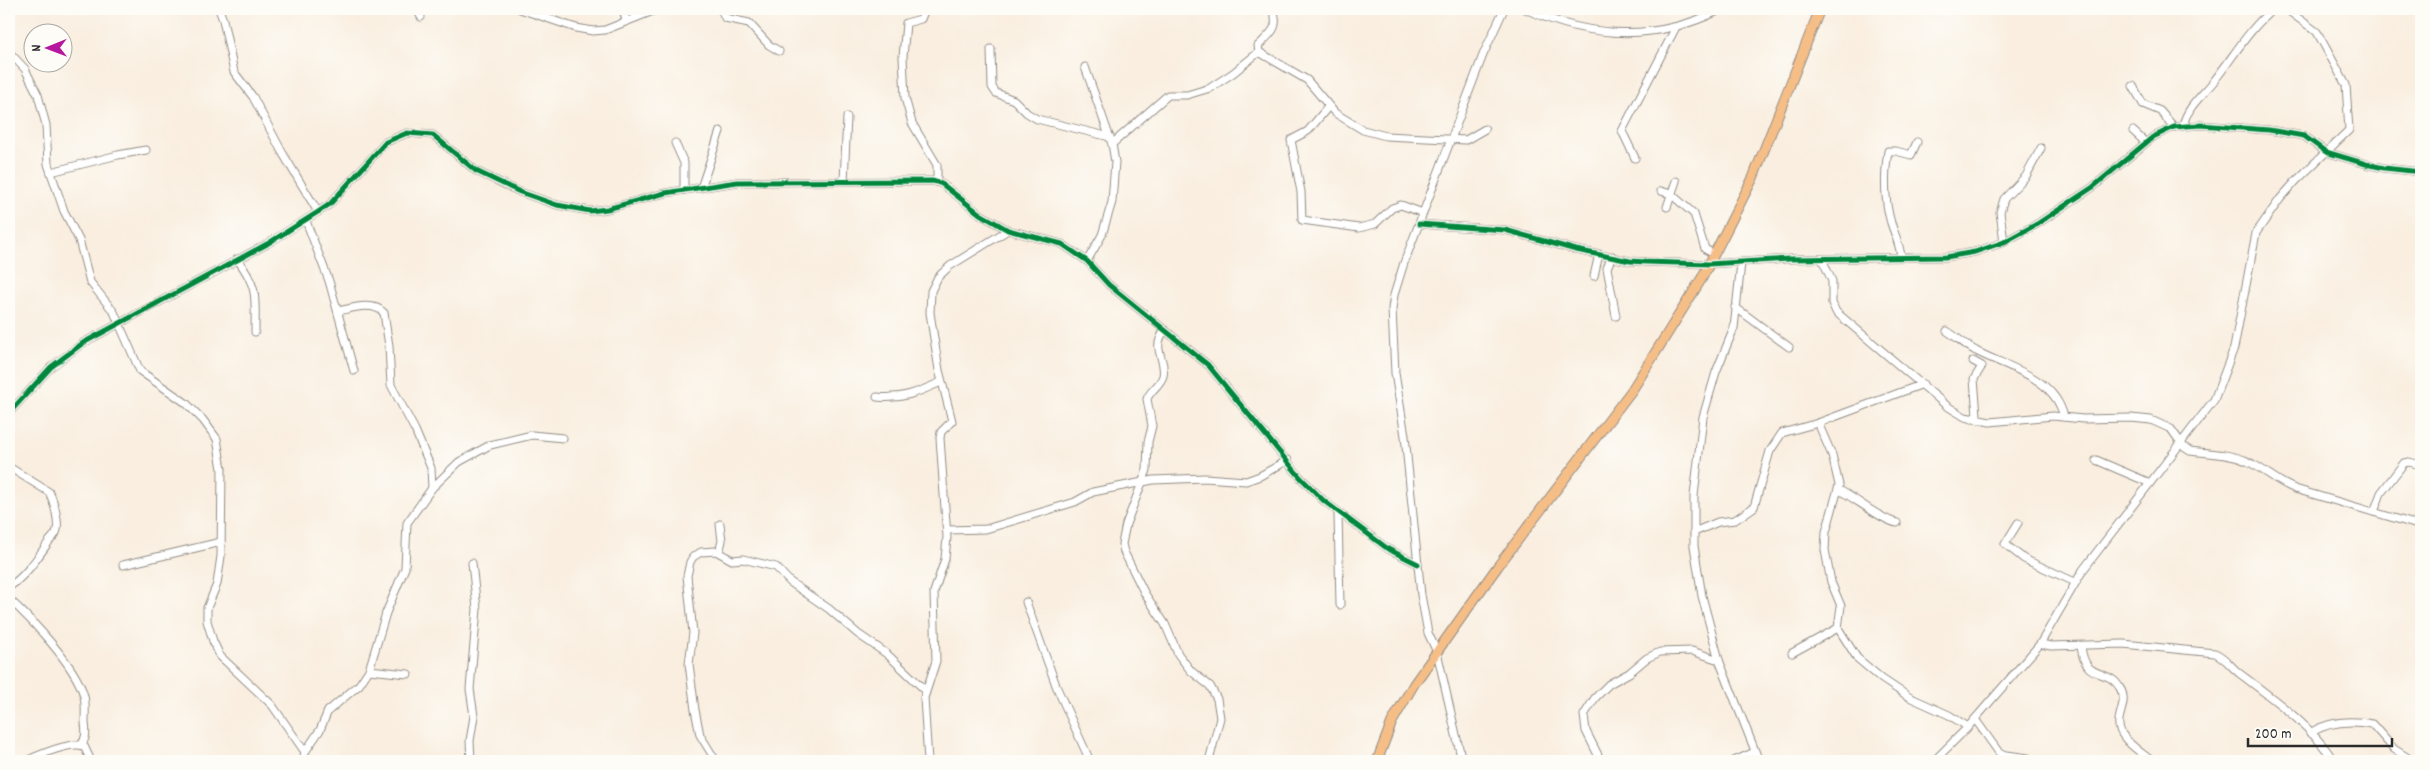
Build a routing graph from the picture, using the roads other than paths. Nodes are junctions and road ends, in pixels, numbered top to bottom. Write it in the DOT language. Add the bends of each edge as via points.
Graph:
graph roads {
  1 [pos="219,9"];
  2 [pos="417,9"];
  3 [pos="520,9"];
  4 [pos="623,9"];
  5 [pos="658,9"];
  6 [pos="721,9"];
  7 [pos="925,9"];
  8 [pos="1272,9"];
  9 [pos="1504,9"];
  10 [pos="1525,9"];
  11 [pos="1722,9"];
  12 [pos="1820,9"];
  13 [pos="2273,9"];
  14 [pos="2286,9"];
  15 [pos="422,17"];
  16 [pos="626,21"];
  17 [pos="1676,27"];
  18 [pos="991,49"];
  19 [pos="779,51"];
  20 [pos="9,52"];
  21 [pos="1259,52"];
  22 [pos="1085,67"];
  23 [pos="2133,86"];
  24 [pos="1328,107"];
  25 [pos="846,117"];
  26 [pos="2183,125"];
  27 [pos="2174,127"];
  28 [pos="1485,130"];
  29 [pos="720,131"];
  30 [pos="2133,131"];
  31 [pos="1452,138"];
  32 [pos="1111,141"];
  33 [pos="1917,142"];
  34 [pos="2145,142"];
  35 [pos="675,143"];
  36 [pos="2041,148"];
  37 [pos="146,150"];
  38 [pos="2326,152"];
  39 [pos="1635,158"];
  40 [pos="51,172"];
  41 [pos="2421,172"];
  42 [pos="844,181"];
  43 [pos="937,182"];
  44 [pos="1676,182"];
  45 [pos="701,188"];
  46 [pos="684,190"];
  47 [pos="1661,191"];
  48 [pos="1671,194"];
  49 [pos="1667,207"];
  50 [pos="318,212"];
  51 [pos="1423,214"];
  52 [pos="306,221"];
  53 [pos="1419,224"];
  54 [pos="1008,230"];
  55 [pos="2004,242"];
  56 [pos="1599,254"];
  57 [pos="1714,254"];
  58 [pos="1612,256"];
  59 [pos="1901,257"];
  60 [pos="237,259"];
  61 [pos="1822,259"];
  62 [pos="1087,262"];
  63 [pos="1741,263"];
  64 [pos="1709,264"];
  65 [pos="1594,276"];
  66 [pos="1735,307"];
  67 [pos="339,311"];
  68 [pos="1616,316"];
  69 [pos="119,324"];
  70 [pos="1165,330"];
  71 [pos="1947,331"];
  72 [pos="256,332"];
  73 [pos="1789,347"];
  74 [pos="1973,360"];
  75 [pos="354,371"];
  76 [pos="941,382"];
  77 [pos="1923,384"];
  78 [pos="876,396"];
  79 [pos="9,413"];
  80 [pos="2064,417"];
  81 [pos="1972,419"];
  82 [pos="1818,423"];
  83 [pos="563,438"];
  84 [pos="2180,442"];
  85 [pos="1288,460"];
  86 [pos="2096,460"];
  87 [pos="2421,465"];
  88 [pos="9,467"];
  89 [pos="1144,482"];
  90 [pos="2150,483"];
  91 [pos="432,488"];
  92 [pos="1839,490"];
  93 [pos="2374,512"];
  94 [pos="1338,513"];
  95 [pos="1897,523"];
  96 [pos="2018,523"];
  97 [pos="720,524"];
  98 [pos="2421,526"];
  99 [pos="947,530"];
  100 [pos="1694,532"];
  101 [pos="221,542"];
  102 [pos="719,552"];
  103 [pos="472,563"];
  104 [pos="1418,564"];
  105 [pos="123,565"];
  106 [pos="2076,582"];
  107 [pos="9,587"];
  108 [pos="9,599"];
  109 [pos="1026,602"];
  110 [pos="1340,605"];
  111 [pos="1838,628"];
  112 [pos="2040,644"];
  113 [pos="2081,646"];
  114 [pos="1437,652"];
  115 [pos="1792,653"];
  116 [pos="1719,660"];
  117 [pos="369,670"];
  118 [pos="408,674"];
  119 [pos="925,690"];
  120 [pos="1975,719"];
  121 [pos="1968,727"];
  122 [pos="2310,733"];
  123 [pos="81,745"];
  124 [pos="305,752"];
  125 [pos="1755,752"];
  126 [pos="26,761"];
  127 [pos="91,761"];
  128 [pos="303,761"];
  129 [pos="471,761"];
  130 [pos="716,761"];
  131 [pos="928,761"];
  132 [pos="1090,761"];
  133 [pos="1209,761"];
  134 [pos="1377,761"];
  135 [pos="1462,761"];
  136 [pos="1601,761"];
  137 [pos="1734,761"];
  138 [pos="1759,761"];
  139 [pos="1934,761"];
  140 [pos="2034,761"];
  141 [pos="2152,761"];
  142 [pos="2334,761"];
  143 [pos="2413,761"];
  1 -- 50 [label="street" via="234,72 253,97"];
  2 -- 15 [label="street"];
  3 -- 16 [label="street" via="592,31 605,30"];
  4 -- 16 [label="street"];
  5 -- 16 [label="street"];
  6 -- 19 [label="street" via="725,18 749,23"];
  7 -- 43 [label="street" via="921,19 906,23 902,68 908,110 919,137 937,165"];
  8 -- 21 [label="street" via="1276,22 1274,30 1258,46"];
  9 -- 31 [label="street"];
  10 -- 17 [label="street" via="1550,19 1610,32 1644,33"];
  11 -- 17 [label="street"];
  12 -- 57 [label="main road" via="1756,170"];
  13 -- 26 [label="street" via="2247,34 2214,81 2189,108"];
  14 -- 38 [label="street" via="2317,32 2346,85 2349,130"];
  17 -- 39 [label="street" via="1622,130"];
  18 -- 32 [label="street" via="992,88 996,93 1014,100 1037,119"];
  20 -- 40 [label="street" via="25,69 38,95 46,125"];
  21 -- 24 [label="street" via="1307,80"];
  21 -- 32 [label="street" via="1210,88 1187,95 1168,95"];
  22 -- 32 [label="street"];
  23 -- 27 [label="street" via="2144,104 2160,111"];
  24 -- 31 [label="street" via="1346,121 1380,135"];
  24 -- 51 [label="street" via="1308,131 1291,140 1301,192 1302,220 1359,228 1375,224 1392,208 1401,205"];
  25 -- 42 [label="street"];
  26 -- 27 [label="street"];
  26 -- 38 [label="street" via="2269,130 2304,136"];
  27 -- 34 [label="street"];
  28 -- 31 [label="street" via="1471,139"];
  29 -- 45 [label="street"];
  30 -- 34 [label="street"];
  31 -- 51 [label="street"];
  32 -- 62 [label="street" via="1115,162 1112,202 1102,235"];
  33 -- 59 [label="street" via="1911,155 1888,152 1885,168 1888,206"];
  34 -- 55 [label="street" via="2093,187"];
  35 -- 46 [label="street" via="684,163"];
  36 -- 55 [label="street" via="2026,176 2004,199 2000,212"];
  37 -- 40 [label="street"];
  38 -- 41 [label="street" via="2384,168"];
  38 -- 84 [label="street" via="2280,199 2256,233 2234,348 2214,400"];
  40 -- 69 [label="street" via="64,211 79,240 90,282 110,305"];
  42 -- 43 [label="street"];
  42 -- 45 [label="street" via="737,182"];
  43 -- 54 [label="street"];
  44 -- 48 [label="street"];
  45 -- 46 [label="street"];
  46 -- 50 [label="street" via="598,211 578,210 538,199 476,171 433,135 407,133 386,142 330,204"];
  47 -- 48 [label="street"];
  48 -- 49 [label="street"];
  48 -- 57 [label="street" via="1694,214 1705,249"];
  50 -- 52 [label="street"];
  51 -- 53 [label="street"];
  52 -- 60 [label="street"];
  52 -- 67 [label="street"];
  53 -- 56 [label="street" via="1498,228"];
  53 -- 104 [label="street" via="1394,295 1392,326"];
  54 -- 62 [label="street" via="1062,244"];
  54 -- 76 [label="street" via="950,266 934,285 930,313"];
  55 -- 59 [label="street" via="1946,257"];
  56 -- 58 [label="street"];
  56 -- 65 [label="street"];
  57 -- 64 [label="main road"];
  58 -- 64 [label="street" via="1630,261"];
  58 -- 68 [label="street" via="1607,268"];
  59 -- 61 [label="street"];
  60 -- 69 [label="street"];
  60 -- 72 [label="street" via="251,278 255,292"];
  61 -- 63 [label="street"];
  61 -- 77 [label="street" via="1832,281 1832,302 1836,312"];
  62 -- 70 [label="street" via="1109,285"];
  63 -- 64 [label="street"];
  63 -- 66 [label="street"];
  64 -- 114 [label="main road" via="1632,390"];
  66 -- 73 [label="street"];
  66 -- 100 [label="street" via="1733,333 1716,372 1704,417 1695,487"];
  67 -- 75 [label="street"];
  67 -- 91 [label="street" via="364,306 384,313 391,385 431,468"];
  69 -- 79 [label="street" via="64,356"];
  69 -- 101 [label="street" via="140,371 186,403 217,439 222,469"];
  70 -- 85 [label="street" via="1208,365"];
  70 -- 89 [label="street" via="1158,344 1162,379 1146,399 1152,426"];
  71 -- 80 [label="street" via="1974,350 2041,380 2057,400"];
  74 -- 81 [label="street" via="1982,366 1974,379 1977,415"];
  76 -- 78 [label="street" via="894,399"];
  76 -- 99 [label="street" via="952,421 940,438"];
  77 -- 81 [label="street" via="1947,406"];
  77 -- 82 [label="street"];
  80 -- 81 [label="street" via="2007,422"];
  80 -- 84 [label="street" via="2151,420 2171,429"];
  82 -- 92 [label="street" via="1836,470"];
  82 -- 100 [label="street" via="1782,433 1777,439 1754,507 1735,520 1718,522"];
  83 -- 91 [label="street" via="532,435 490,445 459,462"];
  84 -- 90 [label="street"];
  84 -- 93 [label="street" via="2190,451 2237,457 2288,486"];
  85 -- 89 [label="street" via="1246,481 1169,478"];
  85 -- 94 [label="street" via="1306,483"];
  86 -- 90 [label="street"];
  87 -- 93 [label="street" via="2404,463 2381,493"];
  88 -- 107 [label="street" via="50,492 58,527 38,559"];
  89 -- 99 [label="street" via="1093,492 1075,502 986,528"];
  89 -- 133 [label="street" via="1126,524 1124,552 1145,594 1165,624 1178,654 1191,671 1210,686 1217,699 1220,718"];
  90 -- 106 [label="street"];
  91 -- 117 [label="street" via="407,523 405,568 386,613"];
  92 -- 95 [label="street" via="1888,522"];
  92 -- 111 [label="street" via="1826,532 1825,550 1831,582 1839,598 1841,614"];
  93 -- 98 [label="street"];
  94 -- 104 [label="street" via="1388,549"];
  94 -- 110 [label="street"];
  96 -- 106 [label="street" via="2005,544 2024,559"];
  97 -- 102 [label="street" via="722,540"];
  99 -- 119 [label="street" via="944,559 934,592 936,661"];
  100 -- 116 [label="street" via="1702,596"];
  101 -- 105 [label="street"];
  101 -- 124 [label="street" via="221,568 207,608 213,641 220,656 272,705"];
  102 -- 119 [label="street" via="732,560 743,559 776,567 790,582 887,654"];
  102 -- 130 [label="street" via="701,552 693,557 688,568 687,586 692,620 689,664 695,710 700,734"];
  103 -- 129 [label="street" via="477,609 470,689 474,716"];
  104 -- 114 [label="street" via="1426,623"];
  106 -- 112 [label="street"];
  108 -- 123 [label="street" via="43,634 66,663 82,691 86,732"];
  109 -- 132 [label="street" via="1057,688"];
  111 -- 115 [label="street"];
  111 -- 121 [label="street" via="1858,658 1882,679 1909,697"];
  112 -- 113 [label="street"];
  112 -- 120 [label="street"];
  113 -- 122 [label="street" via="2138,645 2222,656 2236,671 2283,705"];
  113 -- 141 [label="street" via="2088,668 2120,688 2124,706 2118,721 2121,732"];
  114 -- 134 [label="main road" via="1401,704"];
  114 -- 135 [label="street"];
  116 -- 125 [label="street"];
  116 -- 136 [label="street" via="1692,651 1660,652 1609,684 1594,698 1584,715 1586,731"];
  117 -- 118 [label="street"];
  117 -- 124 [label="street" via="359,685 328,711"];
  119 -- 131 [label="street" via="923,704"];
  120 -- 121 [label="street"];
  120 -- 140 [label="street" via="2000,754"];
  121 -- 139 [label="street"];
  122 -- 142 [label="street"];
  122 -- 143 [label="street" via="2334,723 2372,724 2394,749"];
  123 -- 126 [label="street" via="69,745"];
  123 -- 127 [label="street"];
  124 -- 128 [label="street"];
  125 -- 137 [label="street"];
  125 -- 138 [label="street"];
}
